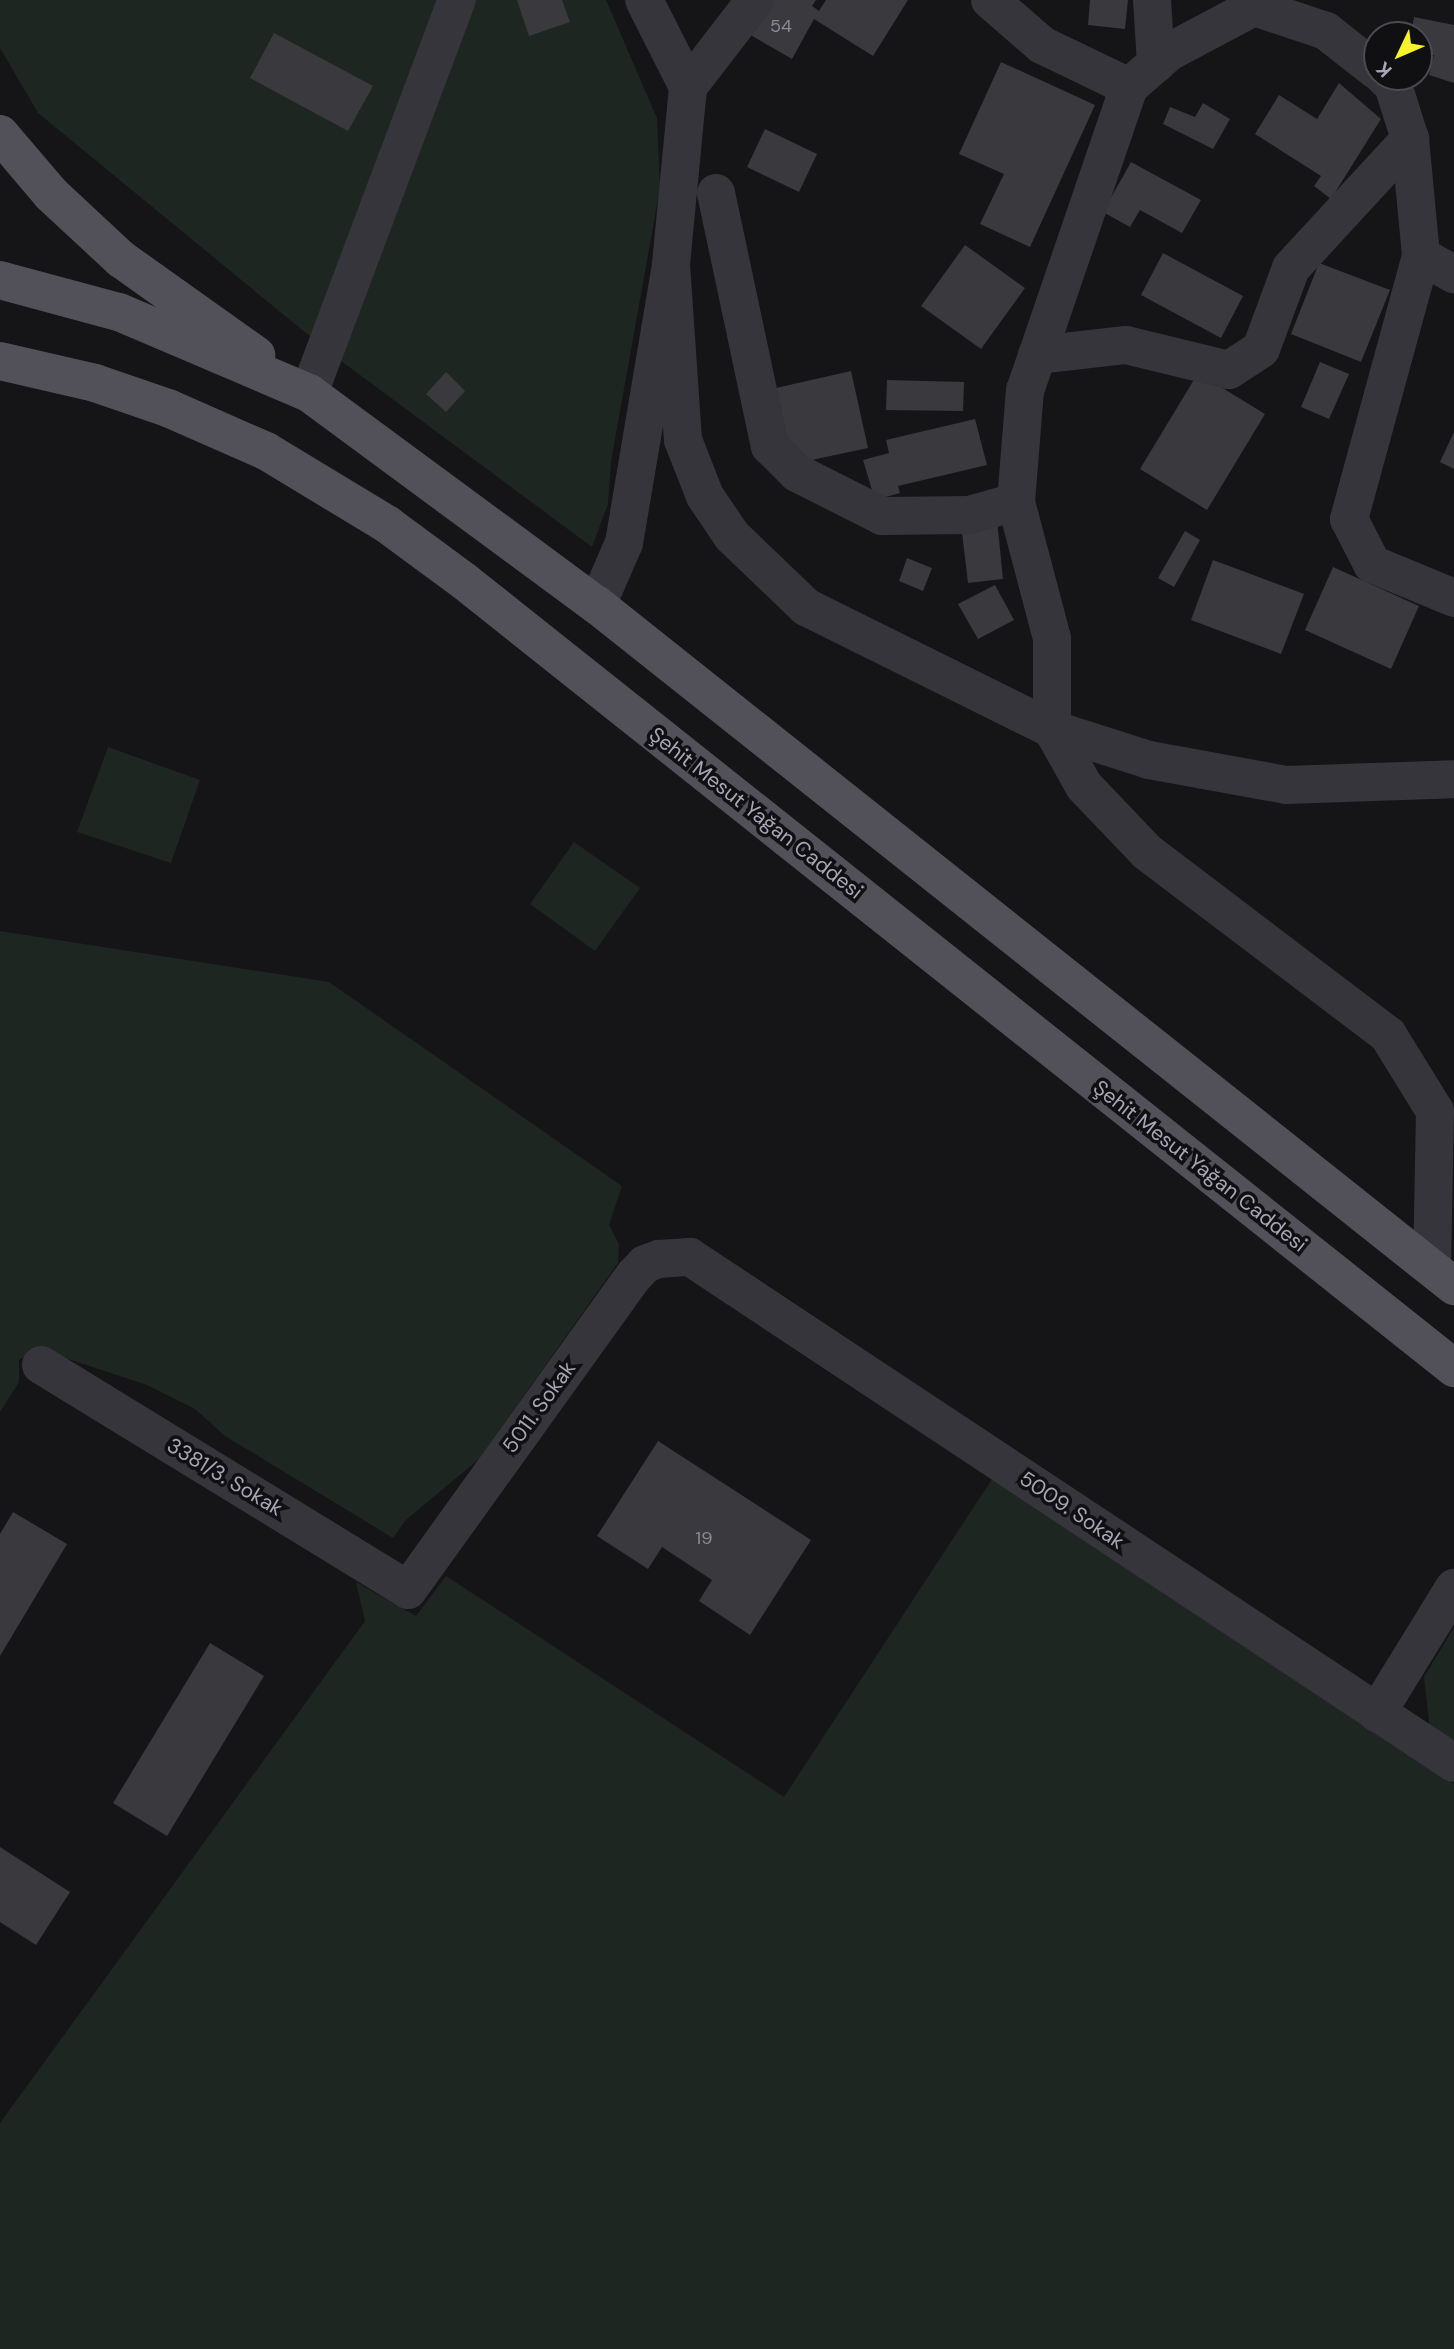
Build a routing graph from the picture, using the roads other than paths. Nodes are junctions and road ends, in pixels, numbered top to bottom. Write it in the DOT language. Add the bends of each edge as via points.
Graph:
graph roads {
  1 [pos="457,0"];
  2 [pos="644,0"];
  3 [pos="755,0"];
  4 [pos="989,0"];
  5 [pos="1152,0"];
  6 [pos="1252,3"];
  7 [pos="1363,60"];
  8 [pos="1142,76"];
  9 [pos="688,87"];
  10 [pos="1395,91"];
  11 [pos="0,134"];
  12 [pos="1410,139"];
  13 [pos="716,193"];
  14 [pos="1421,256"];
  15 [pos="671,264"];
  16 [pos="1454,274"];
  17 [pos="0,280"];
  18 [pos="1037,355"];
  19 [pos="0,361"];
  20 [pos="309,393"];
  21 [pos="1016,502"];
  22 [pos="1454,598"];
  23 [pos="597,605"];
  24 [pos="1052,729"];
  25 [pos="1454,779"];
  26 [pos="1444,1121"];
  27 [pos="690,1257"];
  28 [pos="1443,1277"];
  29 [pos="41,1365"];
  30 [pos="1454,1368"];
  31 [pos="1454,1588"];
  32 [pos="408,1590"];
  33 [pos="1377,1713"];
  34 [pos="1454,1763"];
  1 -- 20 [label="street"];
  2 -- 9 [label="street"];
  3 -- 9 [label="street"];
  4 -- 8 [label="street" via="1042,45"];
  5 -- 8 [label="street"];
  6 -- 7 [label="street" via="1326,32"];
  6 -- 8 [label="street"];
  8 -- 18 [label="street"];
  9 -- 15 [label="street"];
  10 -- 12 [label="street"];
  11 -- 20 [label="main road" via="51,194 121,259"];
  12 -- 14 [label="street"];
  12 -- 18 [label="street" via="1291,268 1261,349 1229,370 1126,345"];
  13 -- 21 [label="street" via="770,446 797,473 882,516 969,515"];
  14 -- 16 [label="street"];
  14 -- 22 [label="street" via="1349,519 1372,564"];
  15 -- 23 [label="street" via="624,543"];
  15 -- 24 [label="street" via="684,440 705,496 733,536 806,607"];
  17 -- 20 [label="main road" via="119,312"];
  18 -- 21 [label="street" via="1025,390"];
  19 -- 30 [label="main road, Şehit Mesut Yağan Caddesi" via="94,383 168,408 266,451 388,525"];
  20 -- 23 [label="main road"];
  21 -- 24 [label="street" via="1052,638"];
  23 -- 28 [label="main road"];
  24 -- 25 [label="street" via="1149,760 1286,785"];
  24 -- 26 [label="street" via="1084,786 1147,852 1388,1035"];
  26 -- 28 [label="street"];
  27 -- 32 [label="street, 5011. Sokak" via="659,1259 645,1264 634,1276"];
  27 -- 33 [label="street, 5009. Sokak"];
  29 -- 32 [label="street, 3381/3. Sokak"];
  31 -- 33 [label="street"];
  33 -- 34 [label="street, 5009. Sokak"];
}
